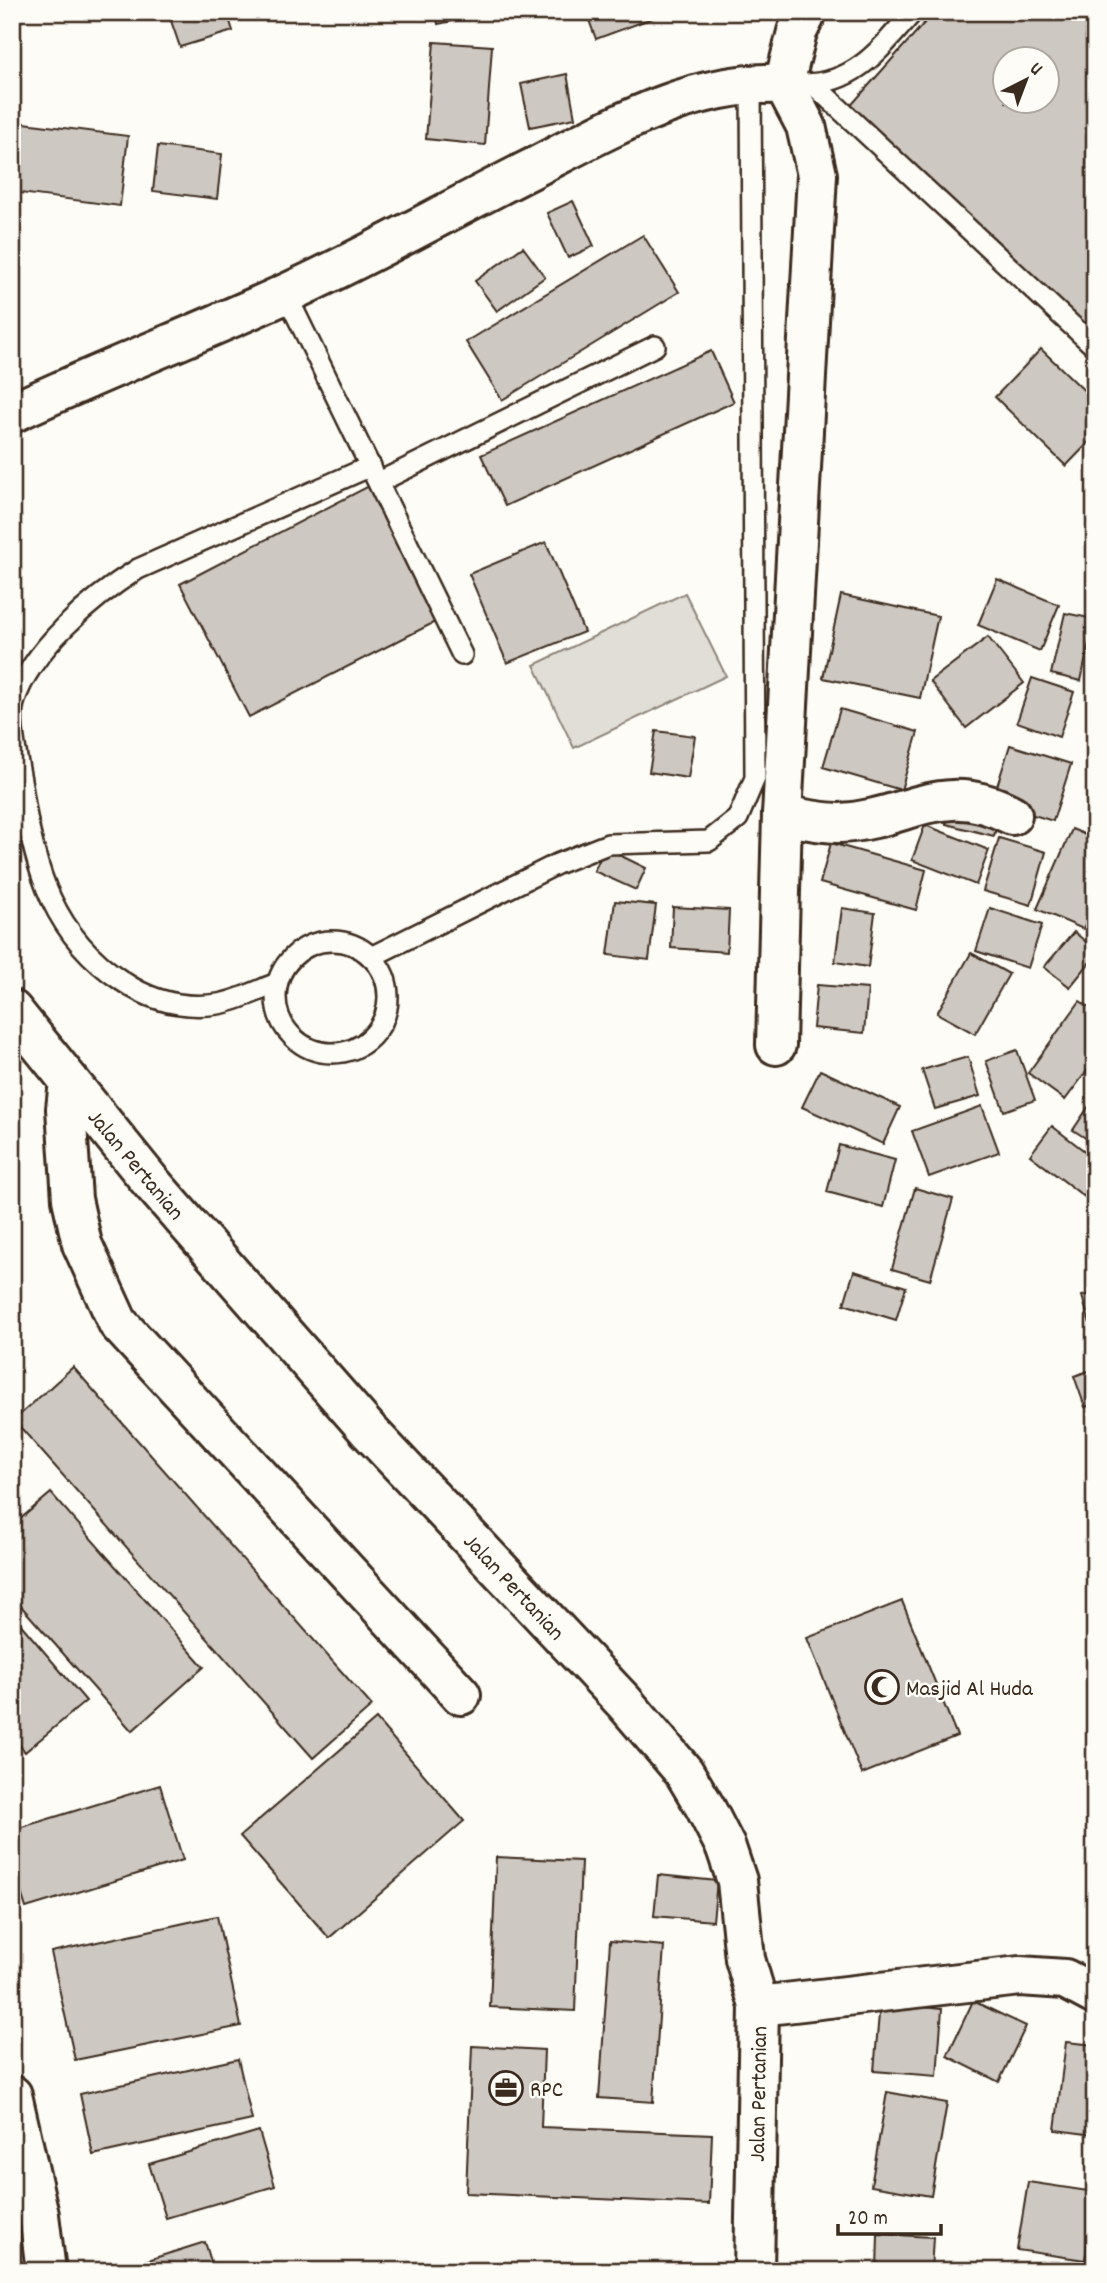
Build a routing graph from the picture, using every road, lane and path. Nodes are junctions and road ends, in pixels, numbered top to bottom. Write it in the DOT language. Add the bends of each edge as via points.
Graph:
graph roads {
  1 [pos="807,12"];
  2 [pos="913,12"];
  3 [pos="783,84"];
  4 [pos="286,294"];
  5 [pos="654,346"];
  6 [pos="1095,347"];
  7 [pos="12,413"];
  8 [pos="375,474"];
  9 [pos="463,655"];
  10 [pos="782,815"];
  11 [pos="1012,815"];
  12 [pos="371,957"];
  13 [pos="277,983"];
  14 [pos="12,1010"];
  15 [pos="776,1045"];
  16 [pos="69,1081"];
  17 [pos="461,1695"];
  18 [pos="1095,1995"];
  19 [pos="759,2006"];
  20 [pos="12,2095"];
  21 [pos="46,2271"];
  22 [pos="754,2271"];
  1 -- 3 [label="street"];
  2 -- 3 [label="lane" via="855,72"];
  3 -- 4 [label="street" via="639,113"];
  3 -- 6 [label="lane"];
  3 -- 10 [label="street" via="806,126 817,175"];
  3 -- 12 [label="lane" via="755,778 749,798 738,818 709,841 608,844 556,864"];
  4 -- 7 [label="street"];
  4 -- 8 [label="lane"];
  5 -- 8 [label="lane"];
  8 -- 9 [label="lane"];
  8 -- 13 [label="lane" via="138,569 108,587 38,658 13,706 27,824 47,891 59,917 90,959 137,991 180,1005 219,1004"];
  10 -- 11 [label="street" via="841,823 960,797"];
  10 -- 15 [label="street"];
  12 -- 13 [label="lane" via="354,946 316,943 285,965"];
  12 -- 13 [label="lane" via="386,986 384,1019 362,1044 347,1051 314,1050 287,1031 275,1000"];
  14 -- 16 [label="street, Jalan Pertanian"];
  16 -- 17 [label="street" via="66,1109 72,1199 82,1244 118,1323"];
  16 -- 19 [label="street, Jalan Pertanian" via="360,1421 624,1702 684,1773 726,1848 737,1881 746,1959"];
  18 -- 19 [label="street" via="1065,1979 1020,1976"];
  19 -- 22 [label="street, Jalan Pertanian"];
  20 -- 21 [label="street" via="39,2215"];
}
